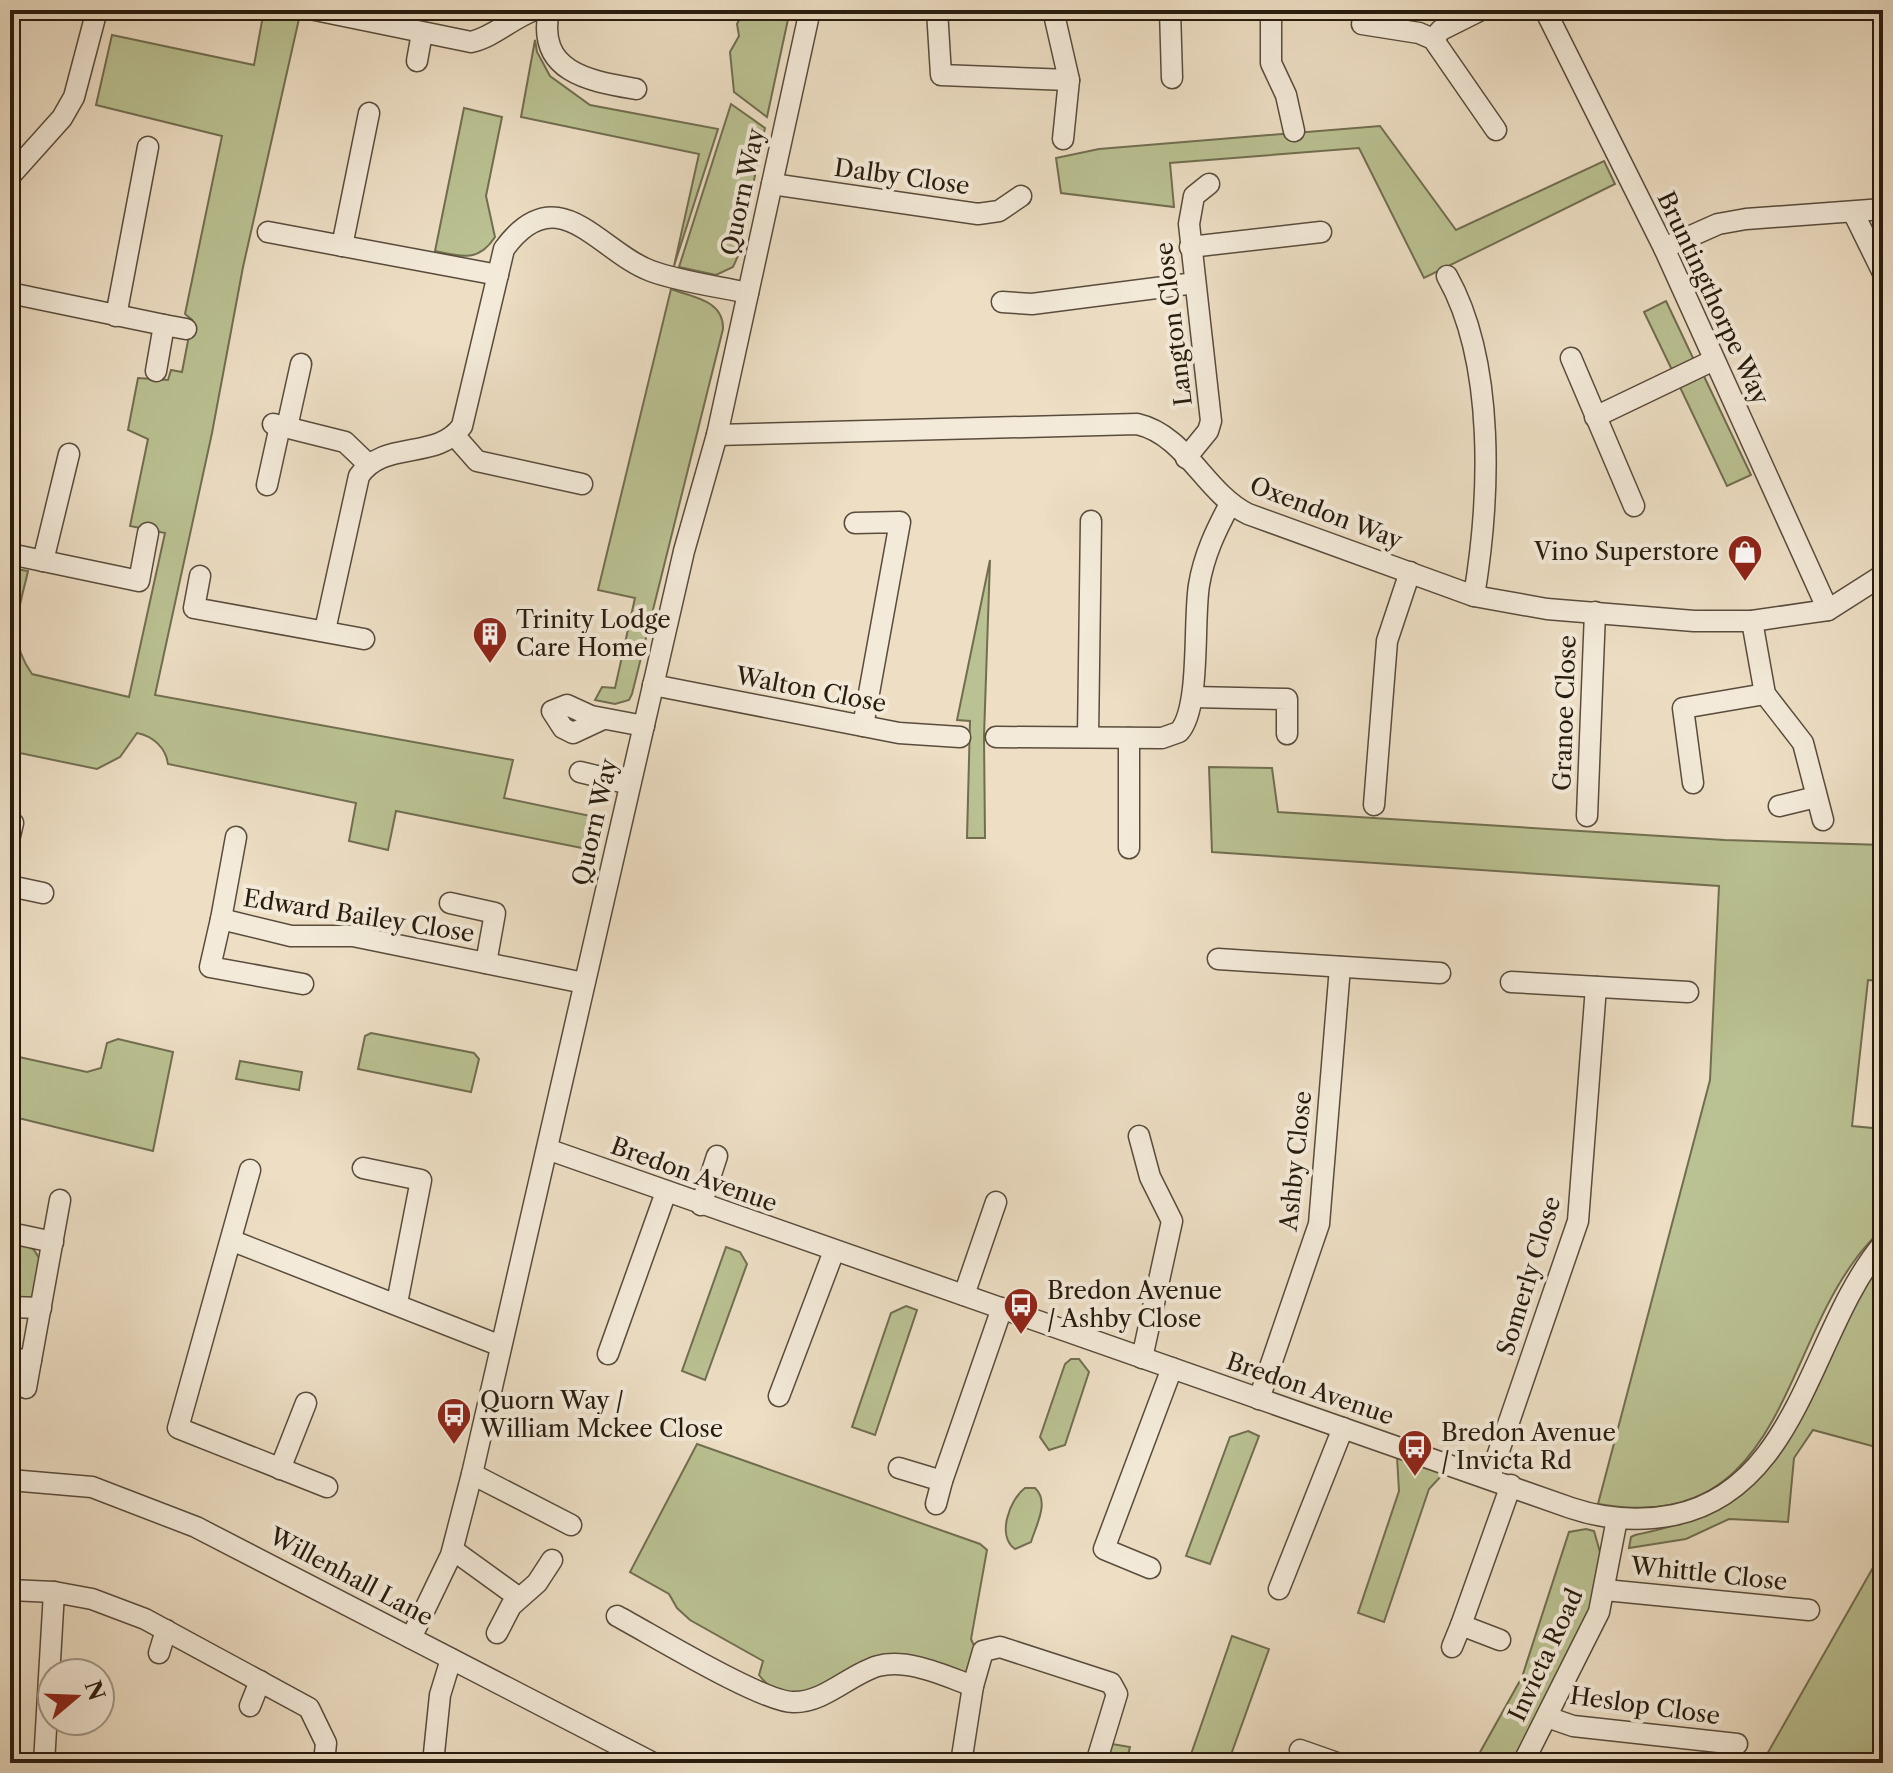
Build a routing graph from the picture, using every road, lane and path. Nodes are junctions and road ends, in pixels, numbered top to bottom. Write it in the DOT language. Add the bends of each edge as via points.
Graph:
graph roads {
  1 [pos="97,10"];
  2 [pos="315,10"];
  3 [pos="535,10"];
  4 [pos="549,10"];
  5 [pos="810,10"];
  6 [pos="937,10"];
  7 [pos="1053,10"];
  8 [pos="1170,10"];
  9 [pos="1271,10"];
  10 [pos="1481,10"];
  11 [pos="1545,10"];
  12 [pos="1362,24"];
  13 [pos="422,33"];
  14 [pos="1433,39"];
  15 [pos="417,61"];
  16 [pos="1172,78"];
  17 [pos="1069,80"];
  18 [pos="636,89"];
  19 [pos="369,113"];
  20 [pos="1496,130"];
  21 [pos="1294,131"];
  22 [pos="1063,139"];
  23 [pos="148,147"];
  24 [pos="10,176"];
  25 [pos="772,184"];
  26 [pos="1209,184"];
  27 [pos="1021,196"];
  28 [pos="1883,209"];
  29 [pos="1853,212"];
  30 [pos="268,232"];
  31 [pos="1321,232"];
  32 [pos="342,246"];
  33 [pos="1190,247"];
  34 [pos="1664,248"];
  35 [pos="1883,273"];
  36 [pos="498,275"];
  37 [pos="1447,276"];
  38 [pos="1195,283"];
  39 [pos="10,293"];
  40 [pos="748,293"];
  41 [pos="1002,302"];
  42 [pos="116,316"];
  43 [pos="164,325"];
  44 [pos="186,329"];
  45 [pos="1571,358"];
  46 [pos="1714,360"];
  47 [pos="301,364"];
  48 [pos="156,371"];
  49 [pos="1595,417"];
  50 [pos="280,426"];
  51 [pos="717,435"];
  52 [pos="455,436"];
  53 [pos="69,454"];
  54 [pos="1186,458"];
  55 [pos="368,464"];
  56 [pos="582,484"];
  57 [pos="267,485"];
  58 [pos="1230,504"];
  59 [pos="1634,506"];
  60 [pos="1091,521"];
  61 [pos="855,523"];
  62 [pos="148,533"];
  63 [pos="10,554"];
  64 [pos="43,561"];
  65 [pos="1410,572"];
  66 [pos="1883,575"];
  67 [pos="200,576"];
  68 [pos="1474,596"];
  69 [pos="1828,610"];
  70 [pos="1595,612"];
  71 [pos="1752,621"];
  72 [pos="325,630"];
  73 [pos="364,639"];
  74 [pos="653,685"];
  75 [pos="1765,694"];
  76 [pos="1193,697"];
  77 [pos="603,719"];
  78 [pos="644,726"];
  79 [pos="863,726"];
  80 [pos="1287,734"];
  81 [pos="960,737"];
  82 [pos="996,737"];
  83 [pos="1088,737"];
  84 [pos="1129,738"];
  85 [pos="580,772"];
  86 [pos="1693,783"];
  87 [pos="630,784"];
  88 [pos="1816,797"];
  89 [pos="1374,805"];
  90 [pos="1779,806"];
  91 [pos="1587,816"];
  92 [pos="1823,820"];
  93 [pos="236,837"];
  94 [pos="1129,848"];
  95 [pos="10,886"];
  96 [pos="43,893"];
  97 [pos="450,903"];
  98 [pos="221,919"];
  99 [pos="1218,959"];
  100 [pos="486,963"];
  101 [pos="1340,967"];
  102 [pos="1440,973"];
  103 [pos="1511,982"];
  104 [pos="584,983"];
  105 [pos="303,984"];
  106 [pos="1596,987"];
  107 [pos="1688,992"];
  108 [pos="1139,1136"];
  109 [pos="547,1149"];
  110 [pos="717,1156"];
  111 [pos="363,1168"];
  112 [pos="250,1170"];
  113 [pos="666,1192"];
  114 [pos="60,1200"];
  115 [pos="996,1202"];
  116 [pos="701,1205"];
  117 [pos="20,1235"];
  118 [pos="233,1241"];
  119 [pos="53,1242"];
  120 [pos="1883,1244"];
  121 [pos="834,1251"];
  122 [pos="964,1295"];
  123 [pos="397,1303"];
  124 [pos="10,1307"];
  125 [pos="41,1308"];
  126 [pos="1002,1308"];
  127 [pos="501,1346"];
  128 [pos="608,1354"];
  129 [pos="1142,1358"];
  130 [pos="10,1359"];
  131 [pos="31,1360"];
  132 [pos="1172,1368"];
  133 [pos="26,1388"];
  134 [pos="779,1396"];
  135 [pos="1259,1399"];
  136 [pos="306,1403"];
  137 [pos="1343,1428"];
  138 [pos="899,1468"];
  139 [pos="280,1469"];
  140 [pos="472,1474"];
  141 [pos="1490,1477"];
  142 [pos="10,1480"];
  143 [pos="942,1481"];
  144 [pos="1511,1485"];
  145 [pos="327,1487"];
  146 [pos="936,1504"];
  147 [pos="1617,1519"];
  148 [pos="571,1525"];
  149 [pos="453,1550"];
  150 [pos="552,1560"];
  151 [pos="1150,1568"];
  152 [pos="1279,1589"];
  153 [pos="10,1590"];
  154 [pos="1605,1590"];
  155 [pos="54,1592"];
  156 [pos="518,1597"];
  157 [pos="1809,1610"];
  158 [pos="617,1616"];
  159 [pos="1461,1625"];
  160 [pos="166,1630"];
  161 [pos="497,1633"];
  162 [pos="411,1638"];
  163 [pos="1500,1640"];
  164 [pos="1452,1647"];
  165 [pos="159,1653"];
  166 [pos="451,1659"];
  167 [pos="260,1681"];
  168 [pos="973,1686"];
  169 [pos="250,1706"];
  170 [pos="1547,1717"];
  171 [pos="1737,1744"];
  172 [pos="1300,1750"];
  173 [pos="44,1763"];
  174 [pos="324,1763"];
  175 [pos="433,1763"];
  176 [pos="653,1763"];
  177 [pos="961,1763"];
  178 [pos="1096,1763"];
  179 [pos="1337,1763"];
  180 [pos="1523,1763"];
  1 -- 24 [label="street" via="68,108"];
  2 -- 13 [label="street"];
  3 -- 13 [label="street" via="484,40"];
  4 -- 18 [label="street" via="551,46 567,70"];
  5 -- 25 [label="street, Quorn Way"];
  6 -- 17 [label="street" via="941,75"];
  7 -- 17 [label="street"];
  8 -- 16 [label="street"];
  9 -- 21 [label="street" via="1271,63"];
  10 -- 14 [label="street"];
  11 -- 34 [label="street, Bruntingthorpe Way"];
  12 -- 14 [label="street"];
  13 -- 15 [label="street"];
  14 -- 20 [label="street"];
  17 -- 22 [label="street"];
  19 -- 32 [label="street"];
  23 -- 42 [label="street"];
  25 -- 27 [label="street, Dalby Close" via="978,214 999,211"];
  25 -- 40 [label="street, Quorn Way"];
  26 -- 33 [label="street, Langton Close" via="1192,201"];
  28 -- 29 [label="street"];
  29 -- 34 [label="street" via="1718,224"];
  29 -- 35 [label="street"];
  30 -- 32 [label="street"];
  31 -- 33 [label="street"];
  32 -- 36 [label="street"];
  33 -- 38 [label="street, Langton Close"];
  34 -- 46 [label="street, Bruntingthorpe Way"];
  36 -- 40 [label="street" via="504,249 515,234 527,225 561,219 589,228 631,262 651,271"];
  36 -- 52 [label="street" via="470,403"];
  37 -- 68 [label="street" via="1470,328 1486,453 1486,519"];
  38 -- 41 [label="street" via="1032,304"];
  38 -- 54 [label="street, Langton Close" via="1211,421"];
  39 -- 42 [label="street"];
  40 -- 51 [label="street, Quorn Way"];
  42 -- 43 [label="street"];
  43 -- 44 [label="street"];
  43 -- 48 [label="street"];
  45 -- 49 [label="street"];
  46 -- 49 [label="street"];
  46 -- 69 [label="street, Bruntingthorpe Way"];
  47 -- 50 [label="street"];
  49 -- 59 [label="street"];
  50 -- 55 [label="street" via="345,442"];
  50 -- 57 [label="street"];
  51 -- 54 [label="street, Oxendon Way" via="1125,422 1159,432"];
  51 -- 74 [label="street, Quorn Way"];
  52 -- 55 [label="street" via="440,444 392,452"];
  52 -- 56 [label="street" via="477,461"];
  53 -- 64 [label="street"];
  54 -- 58 [label="street, Oxendon Way"];
  55 -- 72 [label="street" via="354,490"];
  58 -- 65 [label="street, Oxendon Way"];
  58 -- 76 [label="street" via="1209,545 1199,584"];
  60 -- 83 [label="street"];
  61 -- 79 [label="street" via="900,522"];
  62 -- 64 [label="street" via="138,585"];
  63 -- 64 [label="street"];
  65 -- 68 [label="street, Oxendon Way"];
  65 -- 89 [label="street" via="1387,641"];
  66 -- 69 [label="street, Oxendon Way"];
  67 -- 72 [label="street" via="194,608"];
  68 -- 70 [label="street, Oxendon Way"];
  69 -- 71 [label="street, Oxendon Way"];
  70 -- 71 [label="street, Oxendon Way"];
  70 -- 91 [label="street, Granoe Close"];
  71 -- 75 [label="street"];
  72 -- 73 [label="street"];
  74 -- 78 [label="street, Quorn Way"];
  74 -- 79 [label="street, Walton Close"];
  75 -- 86 [label="street" via="1683,708"];
  75 -- 88 [label="street" via="1801,738"];
  76 -- 80 [label="street" via="1288,690"];
  76 -- 84 [label="street" via="1191,715 1179,732"];
  77 -- 78 [label="street"];
  78 -- 87 [label="street, Quorn Way"];
  79 -- 81 [label="street, Walton Close"];
  82 -- 83 [label="street"];
  83 -- 84 [label="street"];
  84 -- 94 [label="street"];
  85 -- 87 [label="street"];
  87 -- 104 [label="street, Quorn Way"];
  88 -- 90 [label="street"];
  88 -- 92 [label="street"];
  93 -- 98 [label="street, Edward Bailey Close"];
  95 -- 96 [label="street"];
  97 -- 100 [label="street" via="495,913"];
  98 -- 100 [label="street, Edward Bailey Close" via="291,936 353,936"];
  98 -- 105 [label="street, Edward Bailey Close" via="210,967"];
  99 -- 101 [label="street"];
  100 -- 104 [label="street, Edward Bailey Close"];
  101 -- 102 [label="street"];
  101 -- 135 [label="street, Ashby Close" via="1319,1224"];
  103 -- 106 [label="street"];
  104 -- 109 [label="street, Quorn Way"];
  106 -- 107 [label="street"];
  106 -- 141 [label="street, Somerly Close" via="1578,1221"];
  108 -- 129 [label="street" via="1150,1177 1172,1221"];
  109 -- 113 [label="street, Bredon Avenue"];
  109 -- 127 [label="street, Quorn Way"];
  110 -- 116 [label="street"];
  111 -- 123 [label="street" via="421,1180"];
  112 -- 118 [label="street"];
  113 -- 116 [label="street, Bredon Avenue"];
  113 -- 128 [label="street"];
  114 -- 119 [label="street"];
  115 -- 122 [label="street"];
  116 -- 121 [label="street, Bredon Avenue"];
  117 -- 119 [label="street"];
  118 -- 123 [label="street"];
  118 -- 139 [label="street" via="178,1428"];
  119 -- 125 [label="street"];
  120 -- 147 [label="street, Bredon Avenue" via="1854,1285 1776,1442 1758,1466 1735,1488 1686,1512"];
  121 -- 122 [label="street, Bredon Avenue"];
  121 -- 134 [label="street"];
  122 -- 126 [label="street, Bredon Avenue"];
  123 -- 127 [label="street"];
  124 -- 125 [label="street"];
  125 -- 131 [label="street"];
  126 -- 129 [label="street, Bredon Avenue"];
  126 -- 143 [label="street"];
  127 -- 140 [label="street, Quorn Way"];
  129 -- 132 [label="street, Bredon Avenue"];
  130 -- 131 [label="street"];
  131 -- 133 [label="street"];
  132 -- 135 [label="street, Bredon Avenue"];
  132 -- 151 [label="street" via="1104,1549"];
  135 -- 137 [label="street, Bredon Avenue"];
  136 -- 139 [label="street"];
  137 -- 141 [label="street, Bredon Avenue"];
  137 -- 152 [label="street"];
  138 -- 143 [label="street"];
  139 -- 145 [label="street"];
  140 -- 148 [label="street"];
  140 -- 149 [label="street, Quorn Way"];
  141 -- 144 [label="street, Bredon Avenue"];
  142 -- 162 [label="street, Willenhall Lane" via="92,1487 131,1500 196,1527"];
  143 -- 146 [label="street"];
  144 -- 147 [label="street, Bredon Avenue"];
  144 -- 159 [label="street"];
  147 -- 154 [label="street, Invicta Road"];
  149 -- 156 [label="street"];
  149 -- 162 [label="street, Quorn Way"];
  150 -- 156 [label="street" via="537,1583"];
  153 -- 155 [label="street"];
  154 -- 157 [label="street, Whittle Close"];
  154 -- 170 [label="street, Invicta Road"];
  155 -- 160 [label="street" via="92,1599"];
  155 -- 173 [label="street"];
  156 -- 161 [label="street"];
  158 -- 168 [label="street" via="764,1694 794,1703 877,1666 924,1669"];
  159 -- 163 [label="street"];
  159 -- 164 [label="street"];
  160 -- 165 [label="street"];
  160 -- 167 [label="street"];
  162 -- 166 [label="street, Willenhall Lane"];
  166 -- 175 [label="street" via="440,1695"];
  166 -- 176 [label="street, Willenhall Lane"];
  167 -- 169 [label="street"];
  167 -- 174 [label="street" via="309,1708 326,1743"];
  168 -- 177 [label="street"];
  168 -- 178 [label="street" via="983,1651 1000,1647 1111,1683 1117,1694"];
  170 -- 171 [label="street, Heslop Close" via="1573,1726"];
  170 -- 180 [label="street, Invicta Road"];
  172 -- 179 [label="street"];
}
